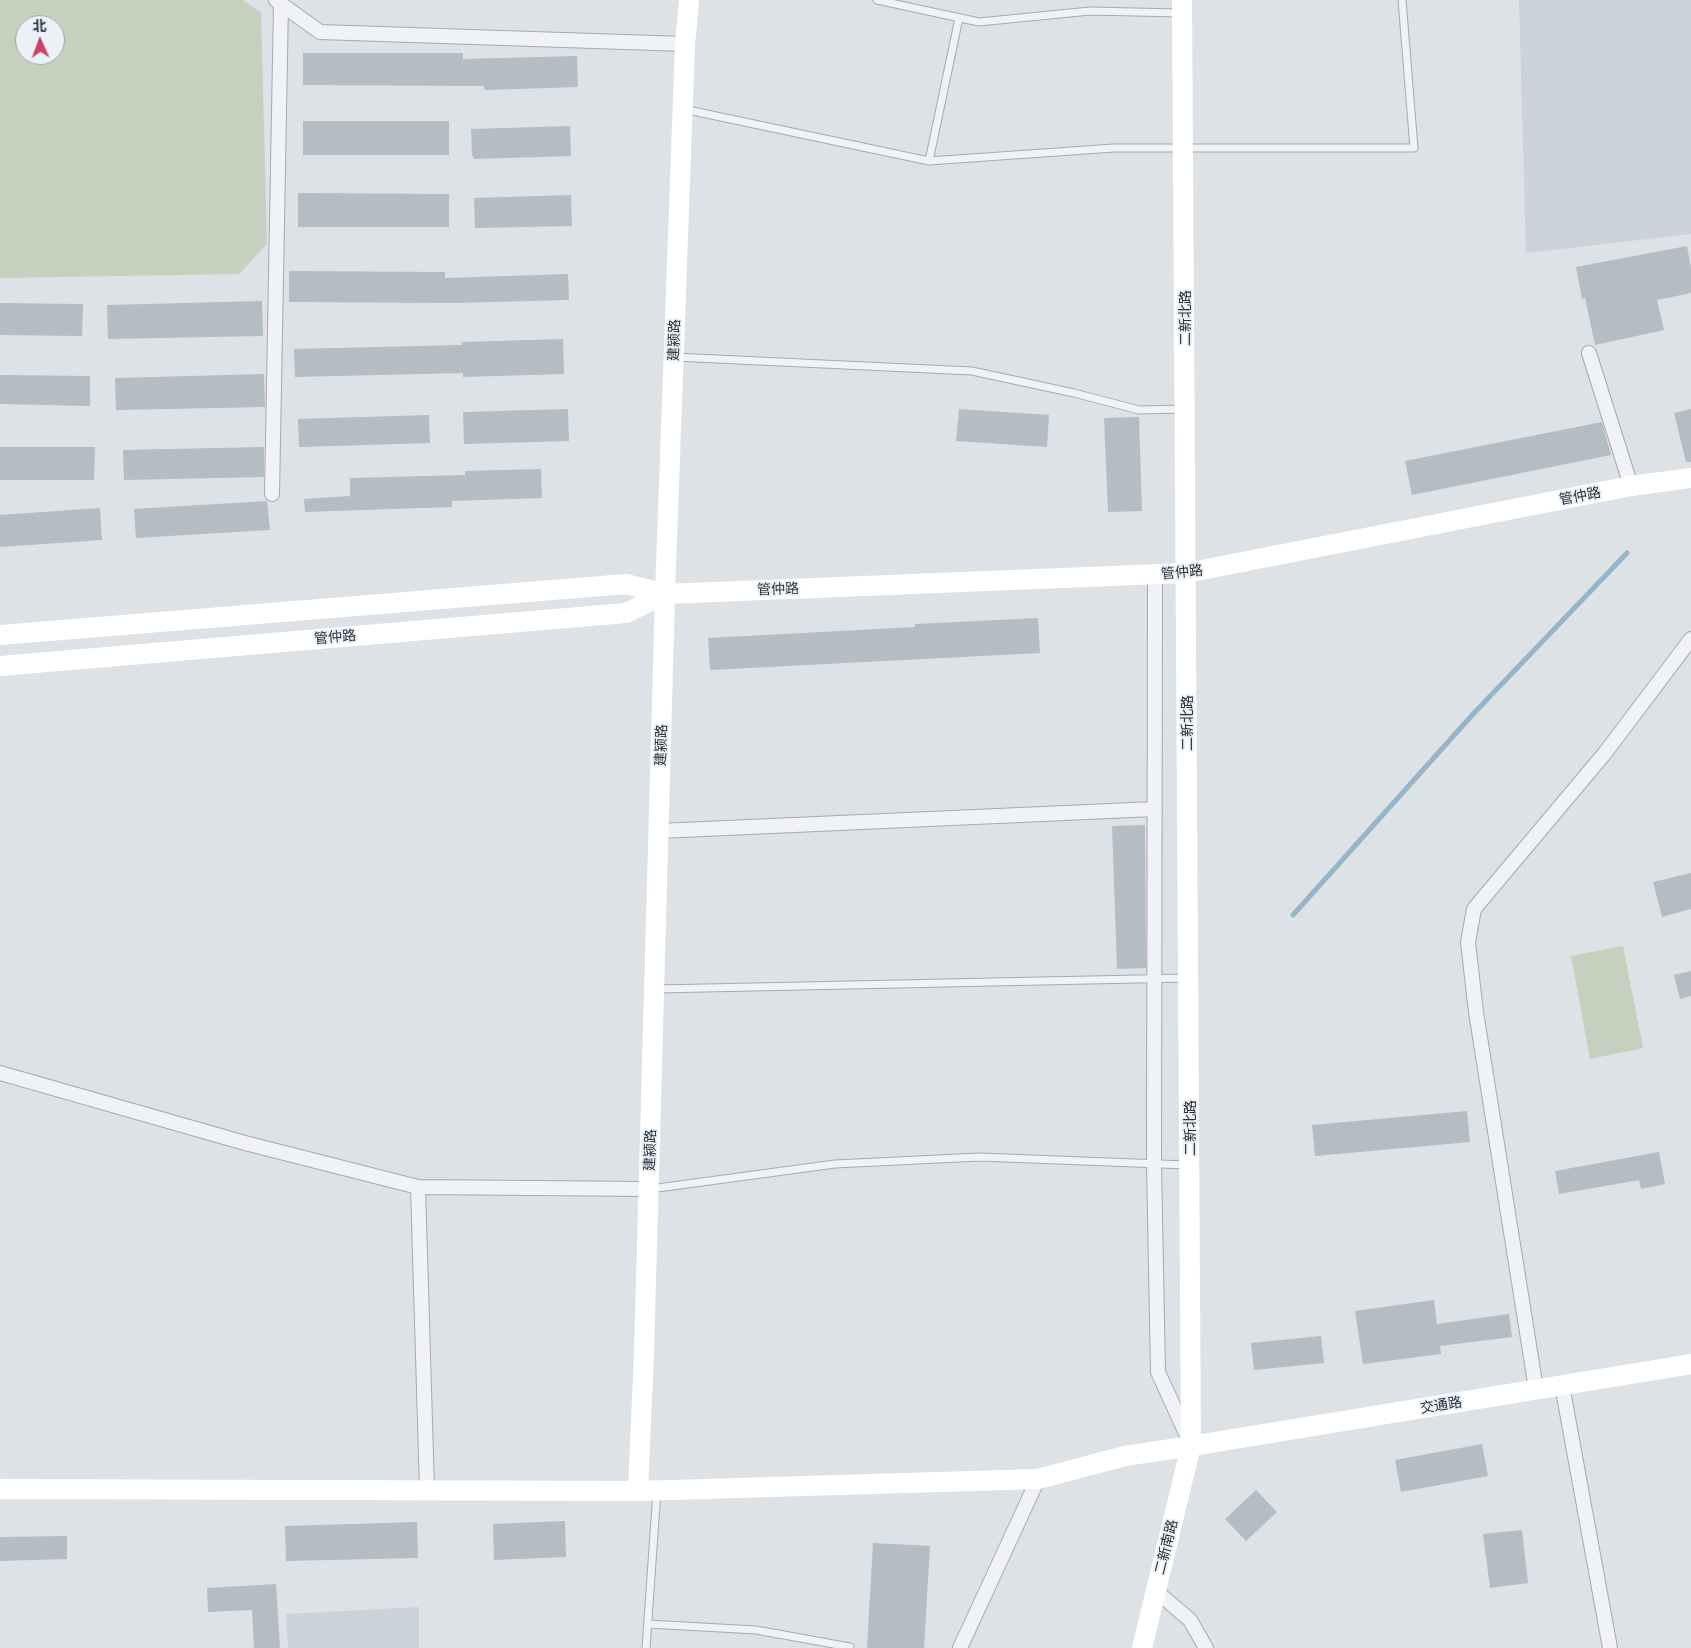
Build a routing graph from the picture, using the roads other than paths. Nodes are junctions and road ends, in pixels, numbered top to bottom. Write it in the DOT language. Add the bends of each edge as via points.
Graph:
graph roads {
  1 [pos="688,0"];
  2 [pos="877,0"];
  3 [pos="1402,0"];
  4 [pos="278,2"];
  5 [pos="1182,7"];
  6 [pos="959,18"];
  7 [pos="685,44"];
  8 [pos="683,109"];
  9 [pos="1183,148"];
  10 [pos="929,161"];
  11 [pos="1589,353"];
  12 [pos="674,357"];
  13 [pos="1185,408"];
  14 [pos="1691,478"];
  15 [pos="1631,486"];
  16 [pos="272,494"];
  17 [pos="1186,574"];
  18 [pos="1155,575"];
  19 [pos="665,594"];
  20 [pos="0,635"];
  21 [pos="1691,639"];
  22 [pos="0,666"];
  23 [pos="1154,809"];
  24 [pos="658,831"];
  25 [pos="1154,978"];
  26 [pos="1189,978"];
  27 [pos="654,990"];
  28 [pos="0,1073"];
  29 [pos="1154,1164"];
  30 [pos="1190,1165"];
  31 [pos="418,1187"];
  32 [pos="648,1189"];
  33 [pos="1691,1364"];
  34 [pos="1562,1385"];
  35 [pos="1536,1389"];
  36 [pos="1191,1446"];
  37 [pos="1038,1479"];
  38 [pos="0,1489"];
  39 [pos="427,1490"];
  40 [pos="647,1490"];
  41 [pos="1156,1591"];
  42 [pos="648,1624"];
  43 [pos="850,1647"];
  44 [pos="646,1648"];
  45 [pos="960,1648"];
  46 [pos="1142,1648"];
  47 [pos="1206,1648"];
  48 [pos="1610,1648"];
  1 -- 7 [label="street, 建颍路"];
  2 -- 6 [label="lane"];
  3 -- 9 [label="lane" via="1414,148"];
  4 -- 7 [label="street" via="320,32"];
  4 -- 16 [label="street"];
  5 -- 6 [label="lane" via="1090,11 979,22"];
  5 -- 9 [label="street, 二新北路"];
  6 -- 10 [label="lane"];
  7 -- 8 [label="street, 建颍路"];
  8 -- 10 [label="lane"];
  8 -- 12 [label="street, 建颍路"];
  9 -- 10 [label="lane" via="1114,148"];
  9 -- 13 [label="street, 二新北路"];
  11 -- 15 [label="street"];
  12 -- 13 [label="lane" via="972,371 1140,410"];
  12 -- 19 [label="street, 建颍路"];
  13 -- 17 [label="street, 二新北路"];
  14 -- 15 [label="street, 管仲路"];
  15 -- 17 [label="street, 管仲路"];
  17 -- 18 [label="street, 管仲路"];
  17 -- 26 [label="street, 二新北路"];
  18 -- 19 [label="street, 管仲路"];
  18 -- 23 [label="street"];
  19 -- 20 [label="street, 管仲路" via="626,584"];
  19 -- 22 [label="street, 管仲路" via="626,613"];
  19 -- 24 [label="street, 建颍路"];
  21 -- 35 [label="street" via="1605,753 1474,909 1468,942 1476,1012"];
  23 -- 24 [label="street"];
  23 -- 25 [label="street"];
  24 -- 27 [label="street, 建颍路"];
  25 -- 26 [label="lane"];
  25 -- 27 [label="lane"];
  25 -- 29 [label="street"];
  26 -- 30 [label="street, 二新北路"];
  27 -- 32 [label="street, 建颍路"];
  28 -- 31 [label="street" via="245,1143"];
  29 -- 30 [label="lane"];
  29 -- 32 [label="lane" via="980,1157 845,1163"];
  29 -- 36 [label="street" via="1158,1372"];
  30 -- 36 [label="street, 二新北路"];
  31 -- 32 [label="street"];
  31 -- 39 [label="street"];
  32 -- 40 [label="street, 建颍路" via="644,1353"];
  33 -- 34 [label="street, 交通路"];
  34 -- 35 [label="street, 交通路"];
  34 -- 48 [label="street"];
  35 -- 36 [label="street, 交通路"];
  36 -- 37 [label="street, 交通路" via="1125,1456"];
  36 -- 41 [label="street, 二新南路"];
  37 -- 40 [label="street, 交通路"];
  37 -- 45 [label="street"];
  38 -- 39 [label="street, 交通路"];
  39 -- 40 [label="street, 交通路"];
  40 -- 42 [label="lane"];
  41 -- 46 [label="street, 二新南路"];
  41 -- 47 [label="street" via="1190,1620"];
  42 -- 43 [label="lane" via="756,1630"];
  42 -- 44 [label="lane"];
}
